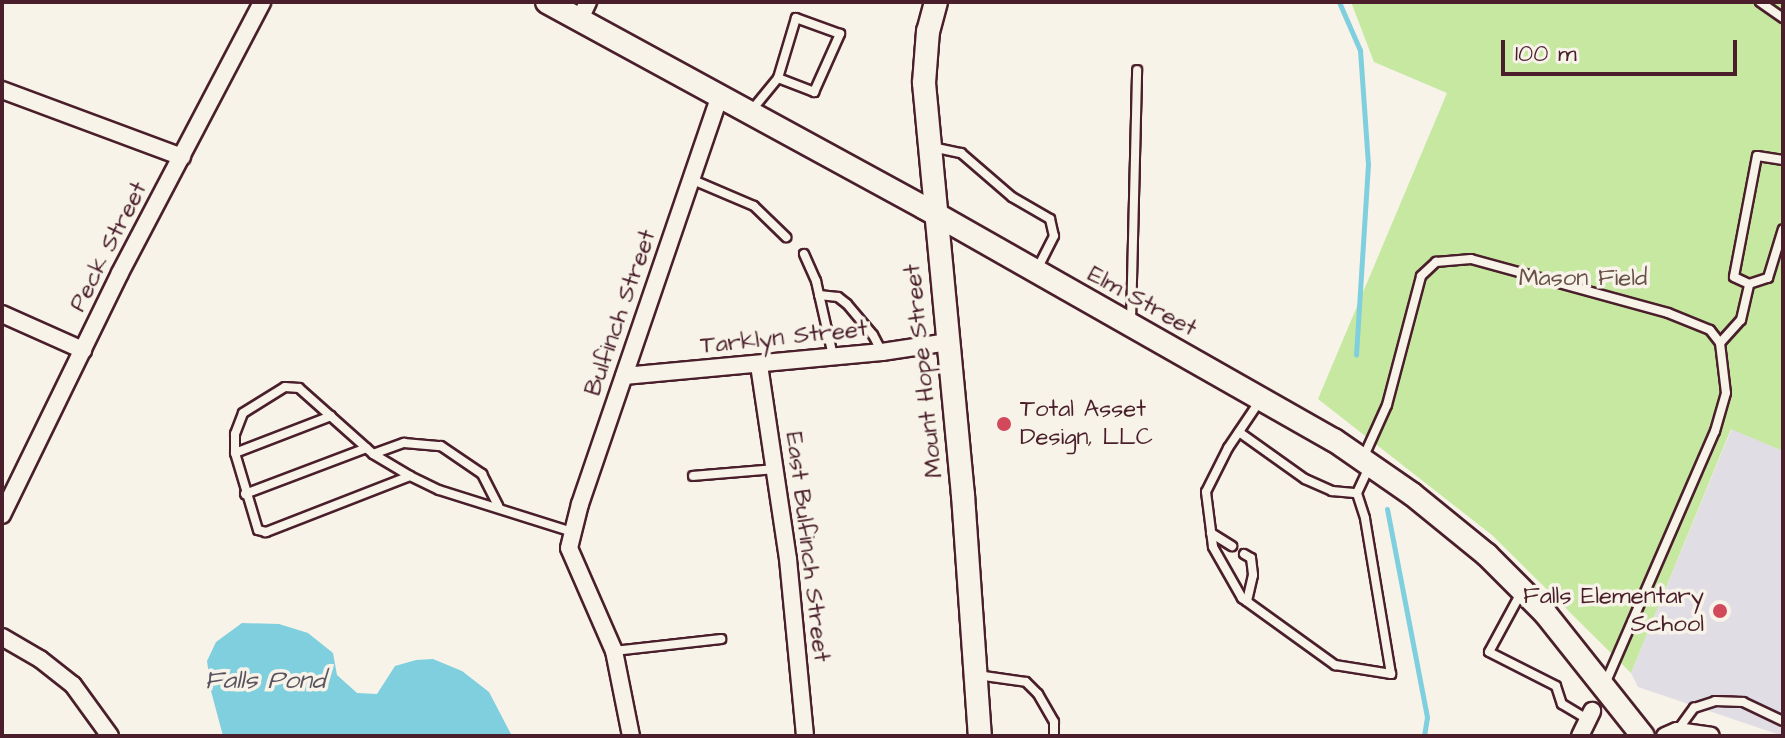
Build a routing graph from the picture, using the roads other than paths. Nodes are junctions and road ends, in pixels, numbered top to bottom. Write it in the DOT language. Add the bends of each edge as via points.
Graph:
graph roads {
  1 [pos="262,2"];
  2 [pos="547,2"];
  3 [pos="936,2"];
  4 [pos="1760,2"];
  5 [pos="584,11"];
  6 [pos="1783,18"];
  7 [pos="1137,70"];
  8 [pos="778,78"];
  9 [pos="2,90"];
  10 [pos="720,95"];
  11 [pos="751,111"];
  12 [pos="929,146"];
  13 [pos="182,157"];
  14 [pos="1783,160"];
  15 [pos="693,180"];
  16 [pos="935,214"];
  17 [pos="1783,229"];
  18 [pos="786,237"];
  19 [pos="804,254"];
  20 [pos="1036,272"];
  21 [pos="1749,284"];
  22 [pos="819,295"];
  23 [pos="2,314"];
  24 [pos="1131,325"];
  25 [pos="948,342"];
  26 [pos="1720,343"];
  27 [pos="83,350"];
  28 [pos="882,352"];
  29 [pos="833,357"];
  30 [pos="759,365"];
  31 [pos="624,376"];
  32 [pos="1261,398"];
  33 [pos="331,416"];
  34 [pos="1239,432"];
  35 [pos="370,451"];
  36 [pos="235,453"];
  37 [pos="1366,462"];
  38 [pos="775,469"];
  39 [pos="410,476"];
  40 [pos="693,476"];
  41 [pos="1357,493"];
  42 [pos="245,494"];
  43 [pos="498,506"];
  44 [pos="2,515"];
  45 [pos="1211,533"];
  46 [pos="570,540"];
  47 [pos="1232,546"];
  48 [pos="1244,554"];
  49 [pos="1523,591"];
  50 [pos="1247,601"];
  51 [pos="2,637"];
  52 [pos="721,639"];
  53 [pos="614,651"];
  54 [pos="976,675"];
  55 [pos="1605,685"];
  56 [pos="1590,715"];
  57 [pos="1783,721"];
  58 [pos="1671,733"];
  59 [pos="110,736"];
  60 [pos="631,736"];
  61 [pos="805,736"];
  62 [pos="980,736"];
  63 [pos="1054,736"];
  64 [pos="1580,736"];
  65 [pos="1643,736"];
  66 [pos="1711,736"];
  1 -- 13 [label="street, Peck Street"];
  2 -- 5 [label="main road, Elm Street"];
  3 -- 12 [label="main road, Mount Hope Street" via="924,83"];
  4 -- 6 [label="lane"];
  5 -- 10 [label="main road, Elm Street"];
  7 -- 24 [label="lane"];
  8 -- 8 [label="lane" via="814,92 840,34 796,18"];
  8 -- 11 [label="lane"];
  9 -- 13 [label="street"];
  10 -- 11 [label="main road, Elm Street"];
  10 -- 15 [label="street, Bulfinch Street"];
  11 -- 16 [label="main road, Elm Street"];
  12 -- 16 [label="main road, Mount Hope Street"];
  12 -- 20 [label="lane" via="961,153 1012,197 1050,219 1054,236"];
  13 -- 27 [label="street, Peck Street"];
  14 -- 21 [label="lane" via="1757,156 1734,277"];
  15 -- 18 [label="lane" via="754,206"];
  15 -- 31 [label="street, Bulfinch Street"];
  16 -- 20 [label="main road, Elm Street"];
  16 -- 25 [label="main road, Mount Hope Street"];
  17 -- 21 [label="lane" via="1768,278"];
  19 -- 22 [label="lane"];
  20 -- 24 [label="main road, Elm Street"];
  21 -- 26 [label="lane" via="1741,320"];
  22 -- 28 [label="lane" via="847,304"];
  22 -- 29 [label="lane"];
  23 -- 27 [label="street"];
  24 -- 32 [label="main road, Elm Street"];
  25 -- 28 [label="street, Tarklyn Street"];
  25 -- 54 [label="main road, Mount Hope Street"];
  26 -- 37 [label="lane" via="1710,330 1668,313 1471,259 1436,262 1421,276"];
  26 -- 55 [label="lane" via="1726,393 1715,431"];
  27 -- 44 [label="street, Peck Street"];
  28 -- 29 [label="street, Tarklyn Street"];
  29 -- 30 [label="street, Tarklyn Street"];
  30 -- 31 [label="street, Tarklyn Street"];
  30 -- 38 [label="street, East Bulfinch Street"];
  31 -- 46 [label="street, Bulfinch Street"];
  32 -- 34 [label="lane"];
  32 -- 37 [label="main road, Elm Street"];
  33 -- 35 [label="lane"];
  33 -- 36 [label="lane"];
  33 -- 36 [label="lane" via="299,388 285,387 243,413"];
  34 -- 41 [label="lane" via="1305,479 1332,491"];
  34 -- 45 [label="lane" via="1206,492"];
  35 -- 39 [label="lane"];
  35 -- 42 [label="lane"];
  35 -- 43 [label="lane" via="404,443 441,446 482,474"];
  36 -- 42 [label="lane"];
  37 -- 41 [label="lane"];
  37 -- 49 [label="main road, Elm Street" via="1487,555"];
  38 -- 40 [label="lane"];
  38 -- 61 [label="street, East Bulfinch Street"];
  39 -- 42 [label="lane" via="266,532 258,530"];
  39 -- 43 [label="lane"];
  41 -- 50 [label="lane" via="1391,674 1335,665"];
  43 -- 46 [label="lane"];
  45 -- 47 [label="lane"];
  45 -- 50 [label="lane" via="1213,547"];
  46 -- 53 [label="street"];
  48 -- 50 [label="lane" via="1251,558 1253,575"];
  49 -- 55 [label="main road, Elm Street"];
  49 -- 56 [label="lane" via="1489,652 1556,686 1562,704"];
  51 -- 59 [label="street" via="73,685"];
  52 -- 53 [label="lane"];
  53 -- 60 [label="street"];
  54 -- 62 [label="main road, Mount Hope Street"];
  54 -- 63 [label="lane" via="1026,682 1054,722"];
  55 -- 65 [label="main road, Elm Street"];
  56 -- 64 [label="street"];
  57 -- 58 [label="lane" via="1743,702 1715,701 1694,708"];
  58 -- 66 [label="street"];
}
